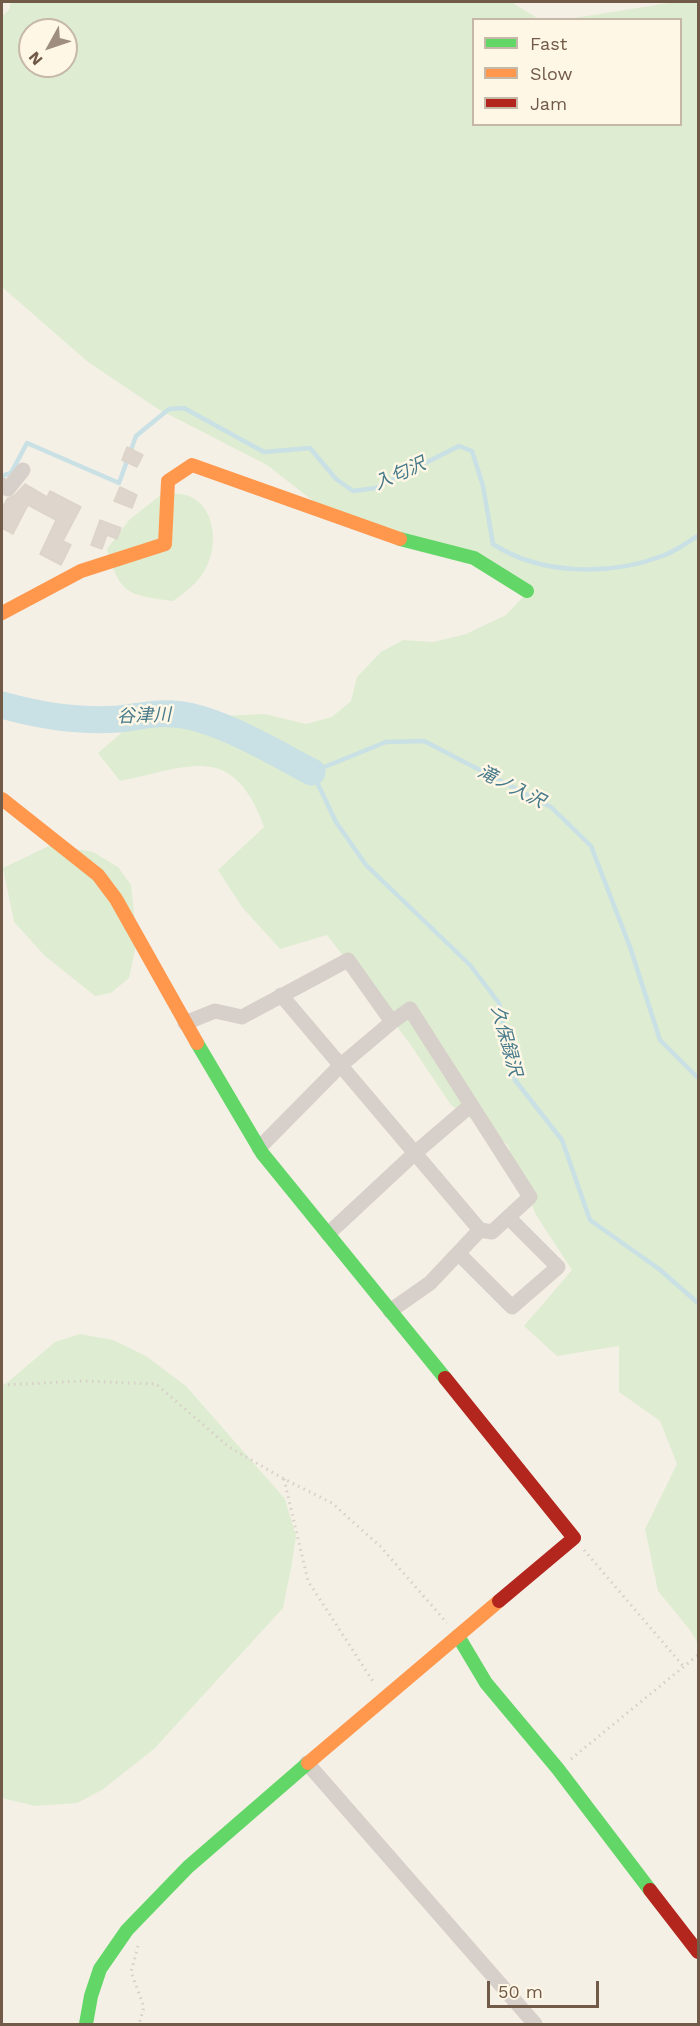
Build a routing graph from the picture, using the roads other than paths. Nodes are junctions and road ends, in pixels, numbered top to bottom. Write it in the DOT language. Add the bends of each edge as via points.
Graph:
graph roads {
  1 [pos="23,470"];
  2 [pos="2,485"];
  3 [pos="527,591"];
  4 [pos="2,613"];
  5 [pos="2,799"];
  6 [pos="281,995"];
  7 [pos="392,1022"];
  8 [pos="185,1023"];
  9 [pos="341,1065"];
  10 [pos="471,1105"];
  11 [pos="259,1148"];
  12 [pos="415,1153"];
  13 [pos="508,1217"];
  14 [pos="480,1230"];
  15 [pos="328,1234"];
  16 [pos="458,1253"];
  17 [pos="390,1311"];
  18 [pos="458,1636"];
  19 [pos="307,1763"];
  20 [pos="699,1952"];
  21 [pos="86,2025"];
  22 [pos="535,2025"];
  1 -- 2 [label="street" via="8,489"];
  3 -- 4 [label="street" via="474,558 378,533 192,465 168,481 165,544 81,571"];
  5 -- 8 [label="street" via="98,875"];
  6 -- 7 [label="street" via="348,960"];
  6 -- 8 [label="street" via="242,1017 216,1011"];
  6 -- 9 [label="street"];
  7 -- 9 [label="street"];
  7 -- 10 [label="street" via="410,1009"];
  8 -- 11 [label="street"];
  9 -- 11 [label="street"];
  9 -- 12 [label="street"];
  10 -- 12 [label="street"];
  10 -- 13 [label="street" via="530,1197"];
  11 -- 15 [label="street"];
  12 -- 14 [label="street"];
  12 -- 15 [label="street"];
  13 -- 14 [label="street" via="492,1232"];
  13 -- 16 [label="street" via="558,1267 512,1307"];
  14 -- 16 [label="street"];
  15 -- 17 [label="street"];
  16 -- 17 [label="street" via="430,1283"];
  17 -- 18 [label="street" via="574,1538"];
  18 -- 19 [label="street"];
  18 -- 20 [label="street" via="486,1683 558,1769"];
  19 -- 21 [label="street" via="173,1882 110,1952 94,1981"];
  19 -- 22 [label="street"];
}
